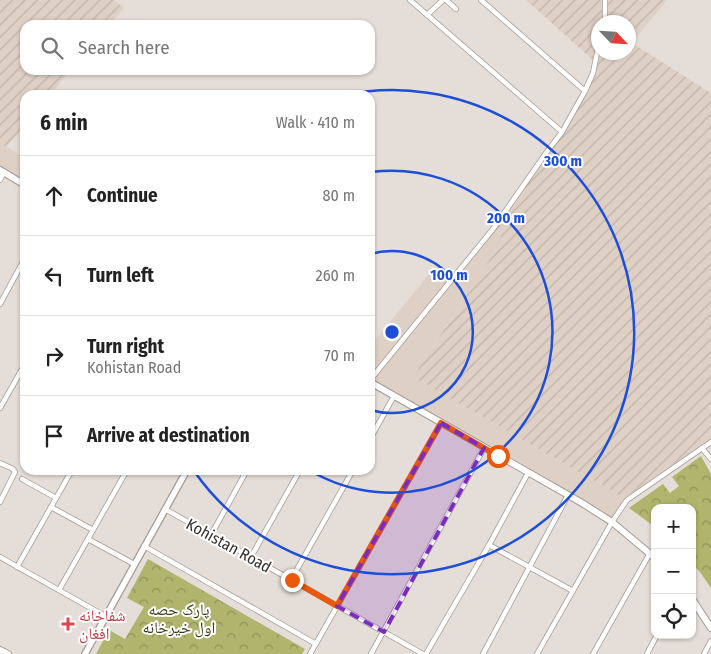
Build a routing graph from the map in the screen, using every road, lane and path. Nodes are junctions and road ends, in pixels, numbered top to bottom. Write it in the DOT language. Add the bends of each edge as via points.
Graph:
graph roads {
  1 [pos="410,0"];
  2 [pos="445,0"];
  3 [pos="481,0"];
  4 [pos="605,0"];
  5 [pos="456,9"];
  6 [pos="427,15"];
  7 [pos="604,15"];
  8 [pos="596,60"];
  9 [pos="585,91"];
  10 [pos="562,132"];
  11 [pos="2,171"];
  12 [pos="0,180"];
  13 [pos="20,182"];
  14 [pos="20,267"];
  15 [pos="0,304"];
  16 [pos="20,373"];
  17 [pos="375,375"];
  18 [pos="375,384"];
  19 [pos="394,396"];
  20 [pos="0,408"];
  21 [pos="441,423"];
  22 [pos="375,430"];
  23 [pos="711,442"];
  24 [pos="484,448"];
  25 [pos="702,448"];
  26 [pos="711,459"];
  27 [pos="0,463"];
  28 [pos="528,473"];
  29 [pos="69,475"];
  30 [pos="124,475"];
  31 [pos="184,475"];
  32 [pos="244,475"];
  33 [pos="297,475"];
  34 [pos="350,475"];
  35 [pos="22,479"];
  36 [pos="568,495"];
  37 [pos="56,498"];
  38 [pos="0,502"];
  39 [pos="51,507"];
  40 [pos="165,509"];
  41 [pos="612,522"];
  42 [pos="93,530"];
  43 [pos="211,535"];
  44 [pos="88,539"];
  45 [pos="489,545"];
  46 [pos="144,546"];
  47 [pos="651,554"];
  48 [pos="0,557"];
  49 [pos="251,557"];
  50 [pos="651,557"];
  51 [pos="134,564"];
  52 [pos="17,567"];
  53 [pos="529,568"];
  54 [pos="292,580"];
  55 [pos="59,590"];
  56 [pos="572,591"];
  57 [pos="696,604"];
  58 [pos="337,606"];
  59 [pos="105,616"];
  60 [pos="710,623"];
  61 [pos="384,632"];
  62 [pos="655,639"];
  63 [pos="711,641"];
  64 [pos="316,644"];
  65 [pos="0,650"];
  66 [pos="8,654"];
  67 [pos="85,654"];
  68 [pos="310,654"];
  69 [pos="371,654"];
  70 [pos="425,654"];
  71 [pos="482,654"];
  72 [pos="537,654"];
  73 [pos="593,654"];
  74 [pos="647,654"];
  75 [pos="704,654"];
  1 -- 6 [label="street"];
  2 -- 5 [label="street"];
  2 -- 6 [label="street"];
  3 -- 9 [label="street"];
  4 -- 7 [label="street"];
  6 -- 10 [label="street"];
  8 -- 9 [label="street"];
  9 -- 10 [label="street"];
  10 -- 17 [label="street" via="493,229"];
  11 -- 12 [label="street"];
  11 -- 13 [label="main road"];
  14 -- 15 [label="street"];
  16 -- 20 [label="street"];
  18 -- 19 [label="main road"];
  19 -- 21 [label="main road"];
  19 -- 22 [label="street"];
  21 -- 24 [label="main road"];
  21 -- 58 [label="street"];
  23 -- 25 [label="street"];
  24 -- 28 [label="main road"];
  24 -- 61 [label="street"];
  25 -- 26 [label="street"];
  25 -- 41 [label="street" via="627,500"];
  27 -- 38 [label="street" via="15,472"];
  28 -- 36 [label="main road"];
  28 -- 45 [label="street"];
  29 -- 37 [label="street"];
  30 -- 42 [label="street"];
  31 -- 40 [label="street"];
  32 -- 43 [label="street"];
  33 -- 49 [label="street"];
  34 -- 54 [label="street"];
  35 -- 37 [label="street"];
  36 -- 41 [label="main road"];
  36 -- 53 [label="street"];
  37 -- 39 [label="street"];
  39 -- 42 [label="street"];
  39 -- 52 [label="street"];
  40 -- 43 [label="street, Kohistan Road"];
  40 -- 46 [label="street"];
  41 -- 47 [label="main road"];
  41 -- 56 [label="street"];
  42 -- 44 [label="street"];
  43 -- 49 [label="street, Kohistan Road"];
  44 -- 51 [label="street"];
  44 -- 55 [label="street"];
  45 -- 53 [label="street"];
  45 -- 70 [label="street"];
  46 -- 51 [label="street"];
  46 -- 64 [label="street"];
  48 -- 52 [label="street"];
  49 -- 54 [label="street, Kohistan Road"];
  50 -- 73 [label="street"];
  51 -- 59 [label="street"];
  52 -- 55 [label="street"];
  53 -- 56 [label="street"];
  53 -- 71 [label="street"];
  54 -- 58 [label="street, Kohistan Road"];
  55 -- 59 [label="street"];
  56 -- 72 [label="street"];
  57 -- 60 [label="main road"];
  58 -- 61 [label="street, Kohistan Road"];
  58 -- 64 [label="street"];
  59 -- 67 [label="street"];
  61 -- 69 [label="street"];
  61 -- 70 [label="street, Kohistan Road"];
  62 -- 74 [label="street"];
  63 -- 75 [label="street"];
  64 -- 68 [label="street"];
  65 -- 66 [label="main road"];
}
